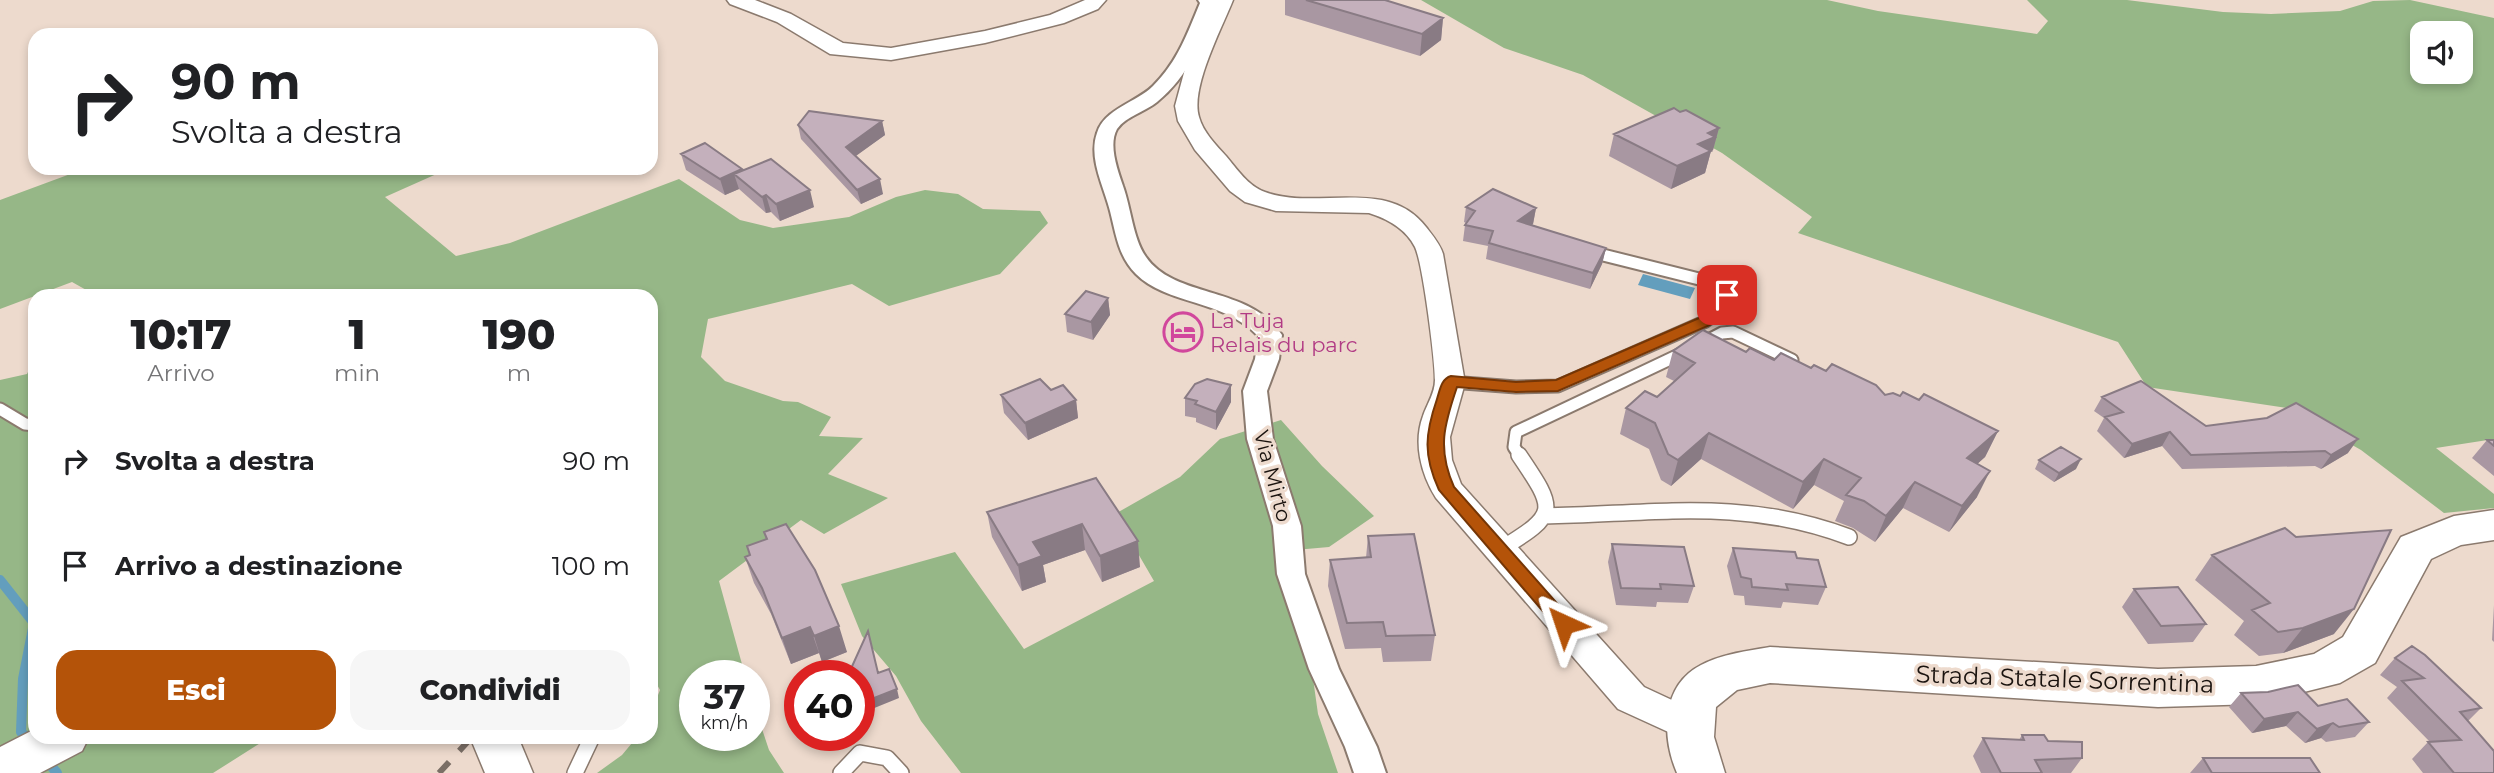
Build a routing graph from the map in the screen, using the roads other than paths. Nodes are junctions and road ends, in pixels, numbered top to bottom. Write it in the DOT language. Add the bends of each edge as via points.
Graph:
graph roads {
  1 [pos="737,0"];
  2 [pos="1096,0"];
  3 [pos="1206,0"];
  4 [pos="1223,0"];
  5 [pos="1577,248"];
  6 [pos="1799,363"];
  7 [pos="1451,382"];
  8 [pos="0,409"];
  9 [pos="28,424"];
  10 [pos="1545,516"];
  11 [pos="2494,525"];
  12 [pos="1849,537"];
  13 [pos="1498,550"];
  14 [pos="1688,725"];
  15 [pos="51,744"];
  16 [pos="589,744"];
  17 [pos="0,770"];
  18 [pos="575,773"];
  19 [pos="841,773"];
  20 [pos="901,773"];
  21 [pos="1370,773"];
  22 [pos="1701,773"];
  1 -- 2 [label="street" via="783,18 838,49 891,54 1057,19"];
  3 -- 21 [label="street, Via Mirto" via="1190,51 1179,68 1148,100 1106,131 1108,170 1135,257 1150,275 1241,309 1270,335 1255,391 1260,439 1287,526 1291,574 1324,669"];
  4 -- 7 [label="street" via="1198,64 1186,106 1188,117 1211,154 1254,197 1282,204 1362,203 1405,218 1430,248"];
  5 -- 7 [label="lane" via="1715,283 1724,289 1728,300 1704,322 1558,386"];
  6 -- 10 [label="lane" via="1740,334 1722,333 1516,432 1514,447 1545,501"];
  7 -- 13 [label="street" via="1434,429 1437,468 1447,490"];
  8 -- 9 [label="lane"];
  10 -- 12 [label="lane" via="1688,509 1744,512 1798,519"];
  10 -- 13 [label="lane"];
  11 -- 14 [label="main road, Strada Statale Sorrentina" via="2454,531 2416,548 2359,650 2324,670 2256,685 2158,688 1770,665 1712,681 1696,697"];
  13 -- 14 [label="street" via="1631,698"];
  14 -- 22 [label="main road"];
  15 -- 17 [label="main road"];
  16 -- 18 [label="lane"];
  19 -- 20 [label="lane" via="860,753 887,758"];
}
